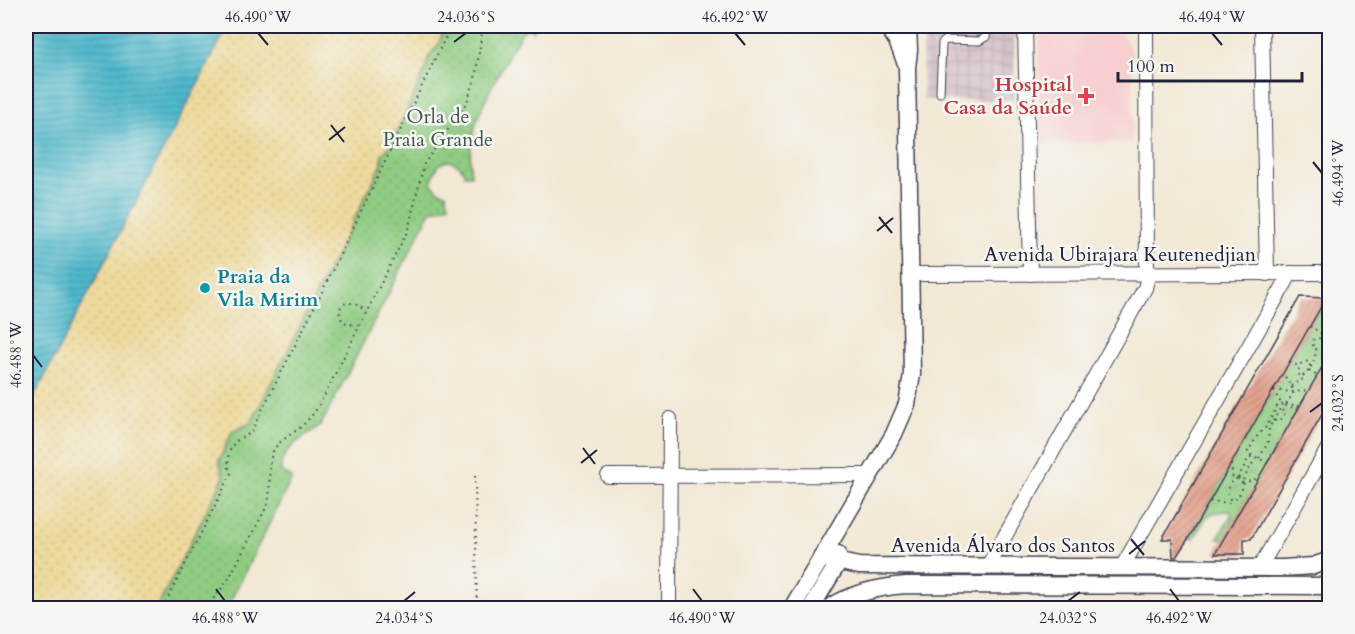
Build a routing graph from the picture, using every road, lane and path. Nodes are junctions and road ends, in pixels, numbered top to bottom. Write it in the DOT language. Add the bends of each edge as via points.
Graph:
graph roads {
  1 [pos="451,26"];
  2 [pos="483,26"];
  3 [pos="887,26"];
  4 [pos="908,26"];
  5 [pos="988,26"];
  6 [pos="1025,26"];
  7 [pos="1146,26"];
  8 [pos="1262,26"];
  9 [pos="907,68"];
  10 [pos="940,93"];
  11 [pos="1267,273"];
  12 [pos="1291,273"];
  13 [pos="1329,273"];
  14 [pos="910,274"];
  15 [pos="1030,274"];
  16 [pos="1148,274"];
  17 [pos="366,312"];
  18 [pos="1329,316"];
  19 [pos="358,326"];
  20 [pos="1310,326"];
  21 [pos="1328,329"];
  22 [pos="1322,336"];
  23 [pos="1329,339"];
  24 [pos="1317,350"];
  25 [pos="1290,362"];
  26 [pos="1310,366"];
  27 [pos="1300,367"];
  28 [pos="1309,372"];
  29 [pos="1283,373"];
  30 [pos="1305,376"];
  31 [pos="1317,376"];
  32 [pos="1290,386"];
  33 [pos="1310,390"];
  34 [pos="1294,392"];
  35 [pos="1280,401"];
  36 [pos="1286,404"];
  37 [pos="1300,407"];
  38 [pos="670,419"];
  39 [pos="1273,421"];
  40 [pos="1329,445"];
  41 [pos="1257,458"];
  42 [pos="1268,463"];
  43 [pos="1231,464"];
  44 [pos="475,476"];
  45 [pos="608,476"];
  46 [pos="669,476"];
  47 [pos="870,476"];
  48 [pos="1260,477"];
  49 [pos="1238,478"];
  50 [pos="1233,480"];
  51 [pos="1243,483"];
  52 [pos="1234,499"];
  53 [pos="1210,501"];
  54 [pos="840,527"];
  55 [pos="821,558"];
  56 [pos="1329,560"];
  57 [pos="838,562"];
  58 [pos="988,566"];
  59 [pos="1122,567"];
  60 [pos="1260,567"];
  61 [pos="1329,586"];
  62 [pos="879,589"];
  63 [pos="163,609"];
  64 [pos="206,609"];
  65 [pos="477,609"];
  66 [pos="669,609"];
  67 [pos="792,609"];
  68 [pos="812,609"];
  69 [pos="829,609"];
  70 [pos="857,609"];
  1 -- 63 [label="path" via="250,434 231,447 227,462 231,474"];
  2 -- 17 [label="path" via="475,79 467,102 424,164 408,230"];
  3 -- 9 [label="street" via="902,50"];
  4 -- 9 [label="street"];
  5 -- 10 [label="lane" via="986,37 979,41 942,43"];
  6 -- 15 [label="street"];
  7 -- 16 [label="street"];
  8 -- 11 [label="street"];
  9 -- 14 [label="street"];
  11 -- 12 [label="street, Avenida Ubirajara Keutenedjian"];
  11 -- 16 [label="street, Avenida Ubirajara Keutenedjian"];
  12 -- 13 [label="street, Avenida Ubirajara Keutenedjian"];
  12 -- 59 [label="street"];
  14 -- 15 [label="street, Avenida Ubirajara Keutenedjian"];
  14 -- 47 [label="street" via="910,388 901,420"];
  15 -- 16 [label="street, Avenida Ubirajara Keutenedjian"];
  16 -- 58 [label="street" via="1145,288"];
  17 -- 19 [label="path"];
  17 -- 19 [label="path" via="352,302 340,308 343,322"];
  18 -- 21 [label="path" via="1323,323"];
  19 -- 64 [label="path" via="315,411 273,451 267,506 228,580"];
  20 -- 22 [label="path"];
  21 -- 22 [label="path"];
  22 -- 23 [label="path"];
  22 -- 24 [label="path" via="1323,348"];
  22 -- 24 [label="path" via="1312,342"];
  24 -- 26 [label="path"];
  25 -- 27 [label="path"];
  26 -- 27 [label="path" via="1308,361"];
  26 -- 28 [label="path"];
  27 -- 30 [label="path" via="1299,376"];
  28 -- 30 [label="path"];
  28 -- 31 [label="path"];
  29 -- 32 [label="path"];
  30 -- 32 [label="path"];
  32 -- 34 [label="path"];
  33 -- 34 [label="path"];
  34 -- 35 [label="path" via="1273,390"];
  34 -- 36 [label="path"];
  35 -- 36 [label="path"];
  35 -- 41 [label="path" via="1247,453"];
  36 -- 37 [label="path"];
  36 -- 39 [label="path"];
  36 -- 39 [label="path" via="1282,418"];
  38 -- 46 [label="street"];
  39 -- 41 [label="path" via="1268,443"];
  40 -- 60 [label="street"];
  41 -- 42 [label="path"];
  41 -- 49 [label="path" via="1248,459"];
  41 -- 51 [label="path"];
  43 -- 50 [label="path"];
  44 -- 65 [label="path"];
  45 -- 46 [label="street"];
  46 -- 47 [label="street"];
  46 -- 66 [label="street"];
  47 -- 54 [label="street"];
  48 -- 51 [label="path"];
  49 -- 50 [label="path"];
  49 -- 51 [label="path"];
  50 -- 52 [label="path" via="1227,495"];
  51 -- 52 [label="path"];
  52 -- 53 [label="path" via="1230,503"];
  54 -- 55 [label="street"];
  54 -- 57 [label="street"];
  55 -- 57 [label="street, Avenida Álvaro dos Santos"];
  55 -- 67 [label="street"];
  56 -- 60 [label="street, Avenida Álvaro dos Santos" via="1305,567"];
  57 -- 58 [label="street, Avenida Álvaro dos Santos" via="859,566"];
  57 -- 68 [label="street"];
  58 -- 59 [label="street, Avenida Álvaro dos Santos"];
  59 -- 60 [label="street, Avenida Álvaro dos Santos"];
  61 -- 62 [label="street, Avenida Álvaro dos Santos" via="906,585"];
  62 -- 69 [label="street, Avenida Álvaro dos Santos" via="842,600"];
  62 -- 70 [label="street"];
}
